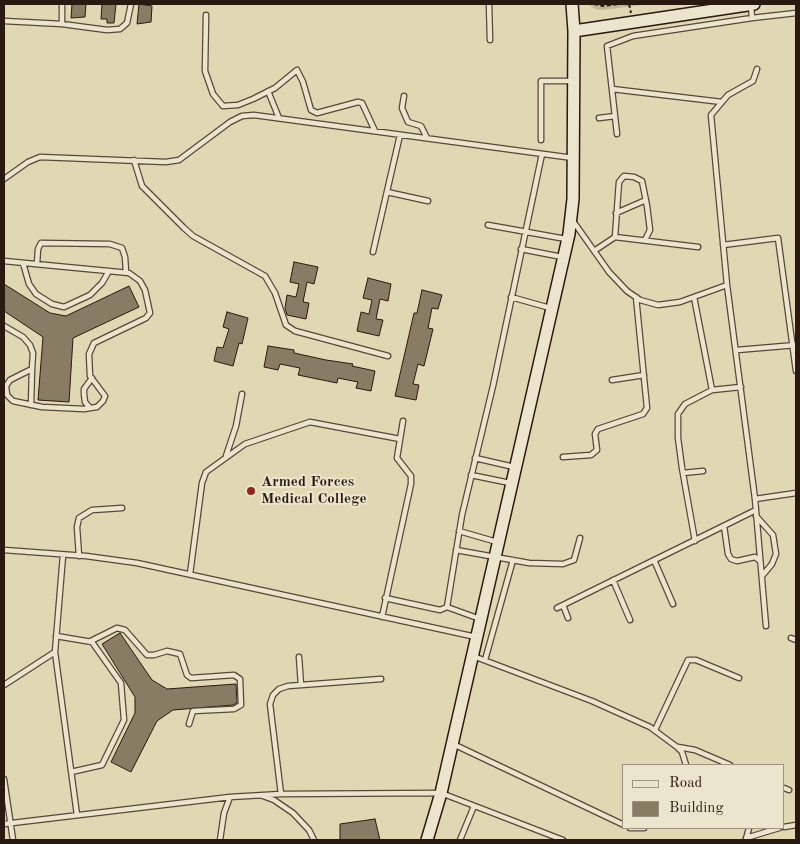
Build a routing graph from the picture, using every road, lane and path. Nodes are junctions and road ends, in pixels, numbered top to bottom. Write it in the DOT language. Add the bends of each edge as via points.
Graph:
graph roads {
  1 [pos="62,4"];
  2 [pos="131,4"];
  3 [pos="489,4"];
  4 [pos="572,4"];
  5 [pos="594,4"];
  6 [pos="620,4"];
  7 [pos="752,4"];
  8 [pos="796,13"];
  9 [pos="206,15"];
  10 [pos="752,18"];
  11 [pos="4,21"];
  12 [pos="62,24"];
  13 [pos="574,32"];
  14 [pos="490,40"];
  15 [pos="757,69"];
  16 [pos="574,82"];
  17 [pos="612,88"];
  18 [pos="268,92"];
  19 [pos="404,96"];
  20 [pos="722,102"];
  21 [pos="615,116"];
  22 [pos="279,118"];
  23 [pos="599,118"];
  24 [pos="375,131"];
  25 [pos="400,134"];
  26 [pos="618,134"];
  27 [pos="427,138"];
  28 [pos="542,140"];
  29 [pos="542,154"];
  30 [pos="573,158"];
  31 [pos="134,160"];
  32 [pos="4,179"];
  33 [pos="387,192"];
  34 [pos="646,200"];
  35 [pos="428,201"];
  36 [pos="616,213"];
  37 [pos="570,218"];
  38 [pos="488,225"];
  39 [pos="525,231"];
  40 [pos="615,237"];
  41 [pos="567,240"];
  42 [pos="645,240"];
  43 [pos="723,245"];
  44 [pos="698,247"];
  45 [pos="521,249"];
  46 [pos="594,251"];
  47 [pos="373,252"];
  48 [pos="563,257"];
  49 [pos="4,261"];
  50 [pos="23,263"];
  51 [pos="37,264"];
  52 [pos="109,271"];
  53 [pos="126,272"];
  54 [pos="728,285"];
  55 [pos="511,297"];
  56 [pos="636,297"];
  57 [pos="694,297"];
  58 [pos="552,308"];
  59 [pos="4,326"];
  60 [pos="794,345"];
  61 [pos="737,350"];
  62 [pos="388,356"];
  63 [pos="32,369"];
  64 [pos="796,371"];
  65 [pos="644,375"];
  66 [pos="92,378"];
  67 [pos="612,380"];
  68 [pos="741,387"];
  69 [pos="712,390"];
  70 [pos="242,394"];
  71 [pos="31,405"];
  72 [pos="90,408"];
  73 [pos="403,420"];
  74 [pos="400,439"];
  75 [pos="563,457"];
  76 [pos="226,458"];
  77 [pos="475,458"];
  78 [pos="516,467"];
  79 [pos="703,471"];
  80 [pos="683,473"];
  81 [pos="471,475"];
  82 [pos="512,484"];
  83 [pos="796,494"];
  84 [pos="755,499"];
  85 [pos="122,508"];
  86 [pos="756,510"];
  87 [pos="756,516"];
  88 [pos="724,526"];
  89 [pos="459,531"];
  90 [pos="580,538"];
  91 [pos="695,541"];
  92 [pos="498,542"];
  93 [pos="4,550"];
  94 [pos="456,550"];
  95 [pos="63,555"];
  96 [pos="79,556"];
  97 [pos="495,558"];
  98 [pos="513,560"];
  99 [pos="654,560"];
  100 [pos="760,561"];
  101 [pos="190,574"];
  102 [pos="762,576"];
  103 [pos="613,580"];
  104 [pos="385,598"];
  105 [pos="673,604"];
  106 [pos="563,605"];
  107 [pos="446,607"];
  108 [pos="557,608"];
  109 [pos="382,616"];
  110 [pos="568,618"];
  111 [pos="481,619"];
  112 [pos="630,620"];
  113 [pos="766,626"];
  114 [pos="56,636"];
  115 [pos="477,637"];
  116 [pos="91,642"];
  117 [pos="55,652"];
  118 [pos="472,656"];
  119 [pos="300,657"];
  120 [pos="485,660"];
  121 [pos="738,678"];
  122 [pos="381,679"];
  123 [pos="4,685"];
  124 [pos="301,685"];
  125 [pos="189,724"];
  126 [pos="655,730"];
  127 [pos="451,743"];
  128 [pos="677,747"];
  129 [pos="686,764"];
  130 [pos="728,764"];
  131 [pos="71,772"];
  132 [pos="4,779"];
  133 [pos="441,793"];
  134 [pos="282,794"];
  135 [pos="261,795"];
  136 [pos="230,797"];
  137 [pos="474,806"];
  138 [pos="76,815"];
  139 [pos="11,822"];
  140 [pos="4,824"];
  141 [pos="622,824"];
  142 [pos="776,829"];
  143 [pos="746,839"];
  144 [pos="13,840"];
  145 [pos="220,840"];
  146 [pos="314,840"];
  147 [pos="427,840"];
  148 [pos="460,840"];
  149 [pos="563,840"];
  1 -- 12 [label="lane"];
  2 -- 12 [label="lane" via="127,23 120,29"];
  3 -- 14 [label="lane"];
  4 -- 13 [label="street"];
  5 -- 6 [label="path"];
  7 -- 10 [label="lane"];
  7 -- 13 [label="street"];
  8 -- 10 [label="lane"];
  9 -- 18 [label="lane" via="205,72 213,94 223,106 238,105"];
  10 -- 17 [label="lane" via="633,36 607,46"];
  11 -- 12 [label="lane"];
  13 -- 16 [label="street"];
  15 -- 20 [label="lane" via="753,81"];
  16 -- 28 [label="lane" via="541,81"];
  16 -- 30 [label="street"];
  17 -- 20 [label="lane"];
  17 -- 21 [label="lane"];
  18 -- 22 [label="lane"];
  18 -- 24 [label="lane" via="297,70 311,110 317,113 362,103"];
  19 -- 27 [label="lane" via="402,108 408,122 421,126"];
  20 -- 43 [label="lane" via="711,115"];
  21 -- 23 [label="lane"];
  21 -- 26 [label="lane"];
  22 -- 24 [label="lane"];
  22 -- 31 [label="lane" via="242,116 179,160"];
  24 -- 25 [label="lane"];
  25 -- 27 [label="lane"];
  25 -- 33 [label="lane"];
  27 -- 29 [label="lane"];
  29 -- 30 [label="lane"];
  29 -- 39 [label="lane"];
  30 -- 37 [label="street"];
  31 -- 32 [label="lane" via="40,157"];
  31 -- 62 [label="lane" via="142,186 193,236 265,276 286,325 295,331"];
  33 -- 35 [label="lane"];
  33 -- 47 [label="lane"];
  34 -- 36 [label="lane"];
  34 -- 36 [label="lane" via="642,181 624,176 619,182"];
  34 -- 42 [label="lane" via="650,230"];
  36 -- 40 [label="lane"];
  37 -- 41 [label="street"];
  37 -- 46 [label="lane"];
  38 -- 39 [label="lane"];
  39 -- 41 [label="lane"];
  39 -- 45 [label="lane"];
  40 -- 42 [label="lane"];
  40 -- 46 [label="lane"];
  41 -- 48 [label="street"];
  42 -- 44 [label="lane"];
  43 -- 54 [label="lane"];
  43 -- 60 [label="lane" via="778,238"];
  45 -- 48 [label="lane"];
  45 -- 55 [label="lane"];
  46 -- 56 [label="lane" via="609,272"];
  48 -- 58 [label="street"];
  49 -- 50 [label="lane"];
  50 -- 51 [label="lane"];
  50 -- 52 [label="lane" via="29,284 36,294 64,307 90,295"];
  51 -- 52 [label="lane"];
  51 -- 53 [label="lane" via="41,243 110,244 122,248"];
  52 -- 53 [label="lane"];
  53 -- 66 [label="lane" via="140,281 150,313 146,318 94,343 89,354"];
  54 -- 57 [label="lane"];
  54 -- 61 [label="lane"];
  55 -- 58 [label="lane"];
  55 -- 77 [label="lane"];
  56 -- 57 [label="lane" via="658,305"];
  56 -- 65 [label="lane"];
  57 -- 69 [label="lane"];
  58 -- 78 [label="street"];
  59 -- 63 [label="lane" via="23,337 30,346"];
  60 -- 61 [label="lane"];
  60 -- 64 [label="lane"];
  61 -- 68 [label="lane"];
  63 -- 71 [label="lane"];
  63 -- 71 [label="lane" via="10,380 6,386 7,395 13,401"];
  65 -- 67 [label="lane"];
  65 -- 75 [label="lane" via="647,408 643,414 598,429 595,434 597,450 591,455"];
  66 -- 72 [label="lane" via="84,389 85,402"];
  66 -- 72 [label="lane" via="105,396 97,407"];
  68 -- 69 [label="lane"];
  68 -- 84 [label="lane"];
  69 -- 80 [label="lane" via="685,404 678,414"];
  70 -- 76 [label="lane"];
  71 -- 72 [label="lane"];
  73 -- 74 [label="lane"];
  74 -- 76 [label="lane" via="310,422 245,444"];
  74 -- 104 [label="lane" via="397,458 411,476 411,484"];
  76 -- 101 [label="lane" via="206,472 202,483"];
  77 -- 78 [label="lane"];
  77 -- 81 [label="lane"];
  78 -- 82 [label="street"];
  79 -- 80 [label="lane"];
  80 -- 91 [label="lane"];
  81 -- 82 [label="lane"];
  81 -- 89 [label="lane"];
  82 -- 92 [label="street"];
  83 -- 84 [label="lane"];
  84 -- 86 [label="lane"];
  85 -- 96 [label="lane" via="92,510 79,518"];
  86 -- 87 [label="lane"];
  86 -- 88 [label="lane"];
  87 -- 100 [label="lane"];
  87 -- 102 [label="lane" via="773,535 776,554"];
  88 -- 91 [label="lane"];
  88 -- 100 [label="lane" via="731,560 755,558"];
  89 -- 92 [label="lane"];
  89 -- 94 [label="lane"];
  90 -- 98 [label="lane" via="574,560 563,564"];
  91 -- 99 [label="lane"];
  92 -- 97 [label="street"];
  93 -- 95 [label="lane"];
  94 -- 97 [label="lane"];
  94 -- 107 [label="lane"];
  95 -- 96 [label="lane"];
  95 -- 114 [label="lane"];
  96 -- 101 [label="lane"];
  97 -- 98 [label="lane"];
  97 -- 111 [label="street"];
  98 -- 120 [label="lane"];
  99 -- 103 [label="lane"];
  99 -- 105 [label="lane"];
  100 -- 102 [label="lane"];
  101 -- 109 [label="lane"];
  102 -- 113 [label="lane"];
  103 -- 106 [label="lane"];
  103 -- 112 [label="lane"];
  104 -- 107 [label="lane" via="440,610"];
  104 -- 109 [label="lane"];
  106 -- 108 [label="lane"];
  106 -- 110 [label="lane"];
  107 -- 111 [label="lane"];
  109 -- 115 [label="lane"];
  111 -- 115 [label="street"];
  114 -- 116 [label="lane"];
  114 -- 117 [label="lane"];
  115 -- 118 [label="street"];
  116 -- 125 [label="lane" via="117,628 125,630 147,654 167,651 180,654 191,678 234,674 240,678 241,705 234,709 193,711"];
  116 -- 131 [label="lane" via="121,684 124,720 102,765"];
  117 -- 123 [label="lane"];
  117 -- 131 [label="lane"];
  118 -- 120 [label="lane"];
  118 -- 127 [label="street"];
  119 -- 124 [label="lane"];
  120 -- 126 [label="lane" via="592,701"];
  121 -- 126 [label="lane" via="696,660 688,660"];
  122 -- 124 [label="lane"];
  124 -- 134 [label="lane" via="279,689 270,704"];
  126 -- 128 [label="lane"];
  127 -- 133 [label="street"];
  127 -- 141 [label="lane"];
  128 -- 129 [label="lane"];
  128 -- 130 [label="lane" via="695,750"];
  131 -- 138 [label="lane"];
  132 -- 139 [label="lane"];
  133 -- 134 [label="lane"];
  133 -- 137 [label="lane"];
  133 -- 147 [label="street"];
  134 -- 135 [label="lane"];
  135 -- 136 [label="lane"];
  135 -- 146 [label="lane" via="293,814"];
  136 -- 138 [label="lane"];
  136 -- 145 [label="lane"];
  137 -- 148 [label="lane"];
  137 -- 149 [label="lane"];
  138 -- 139 [label="lane"];
  139 -- 140 [label="lane"];
  139 -- 144 [label="lane"];
  142 -- 143 [label="lane"];
}
